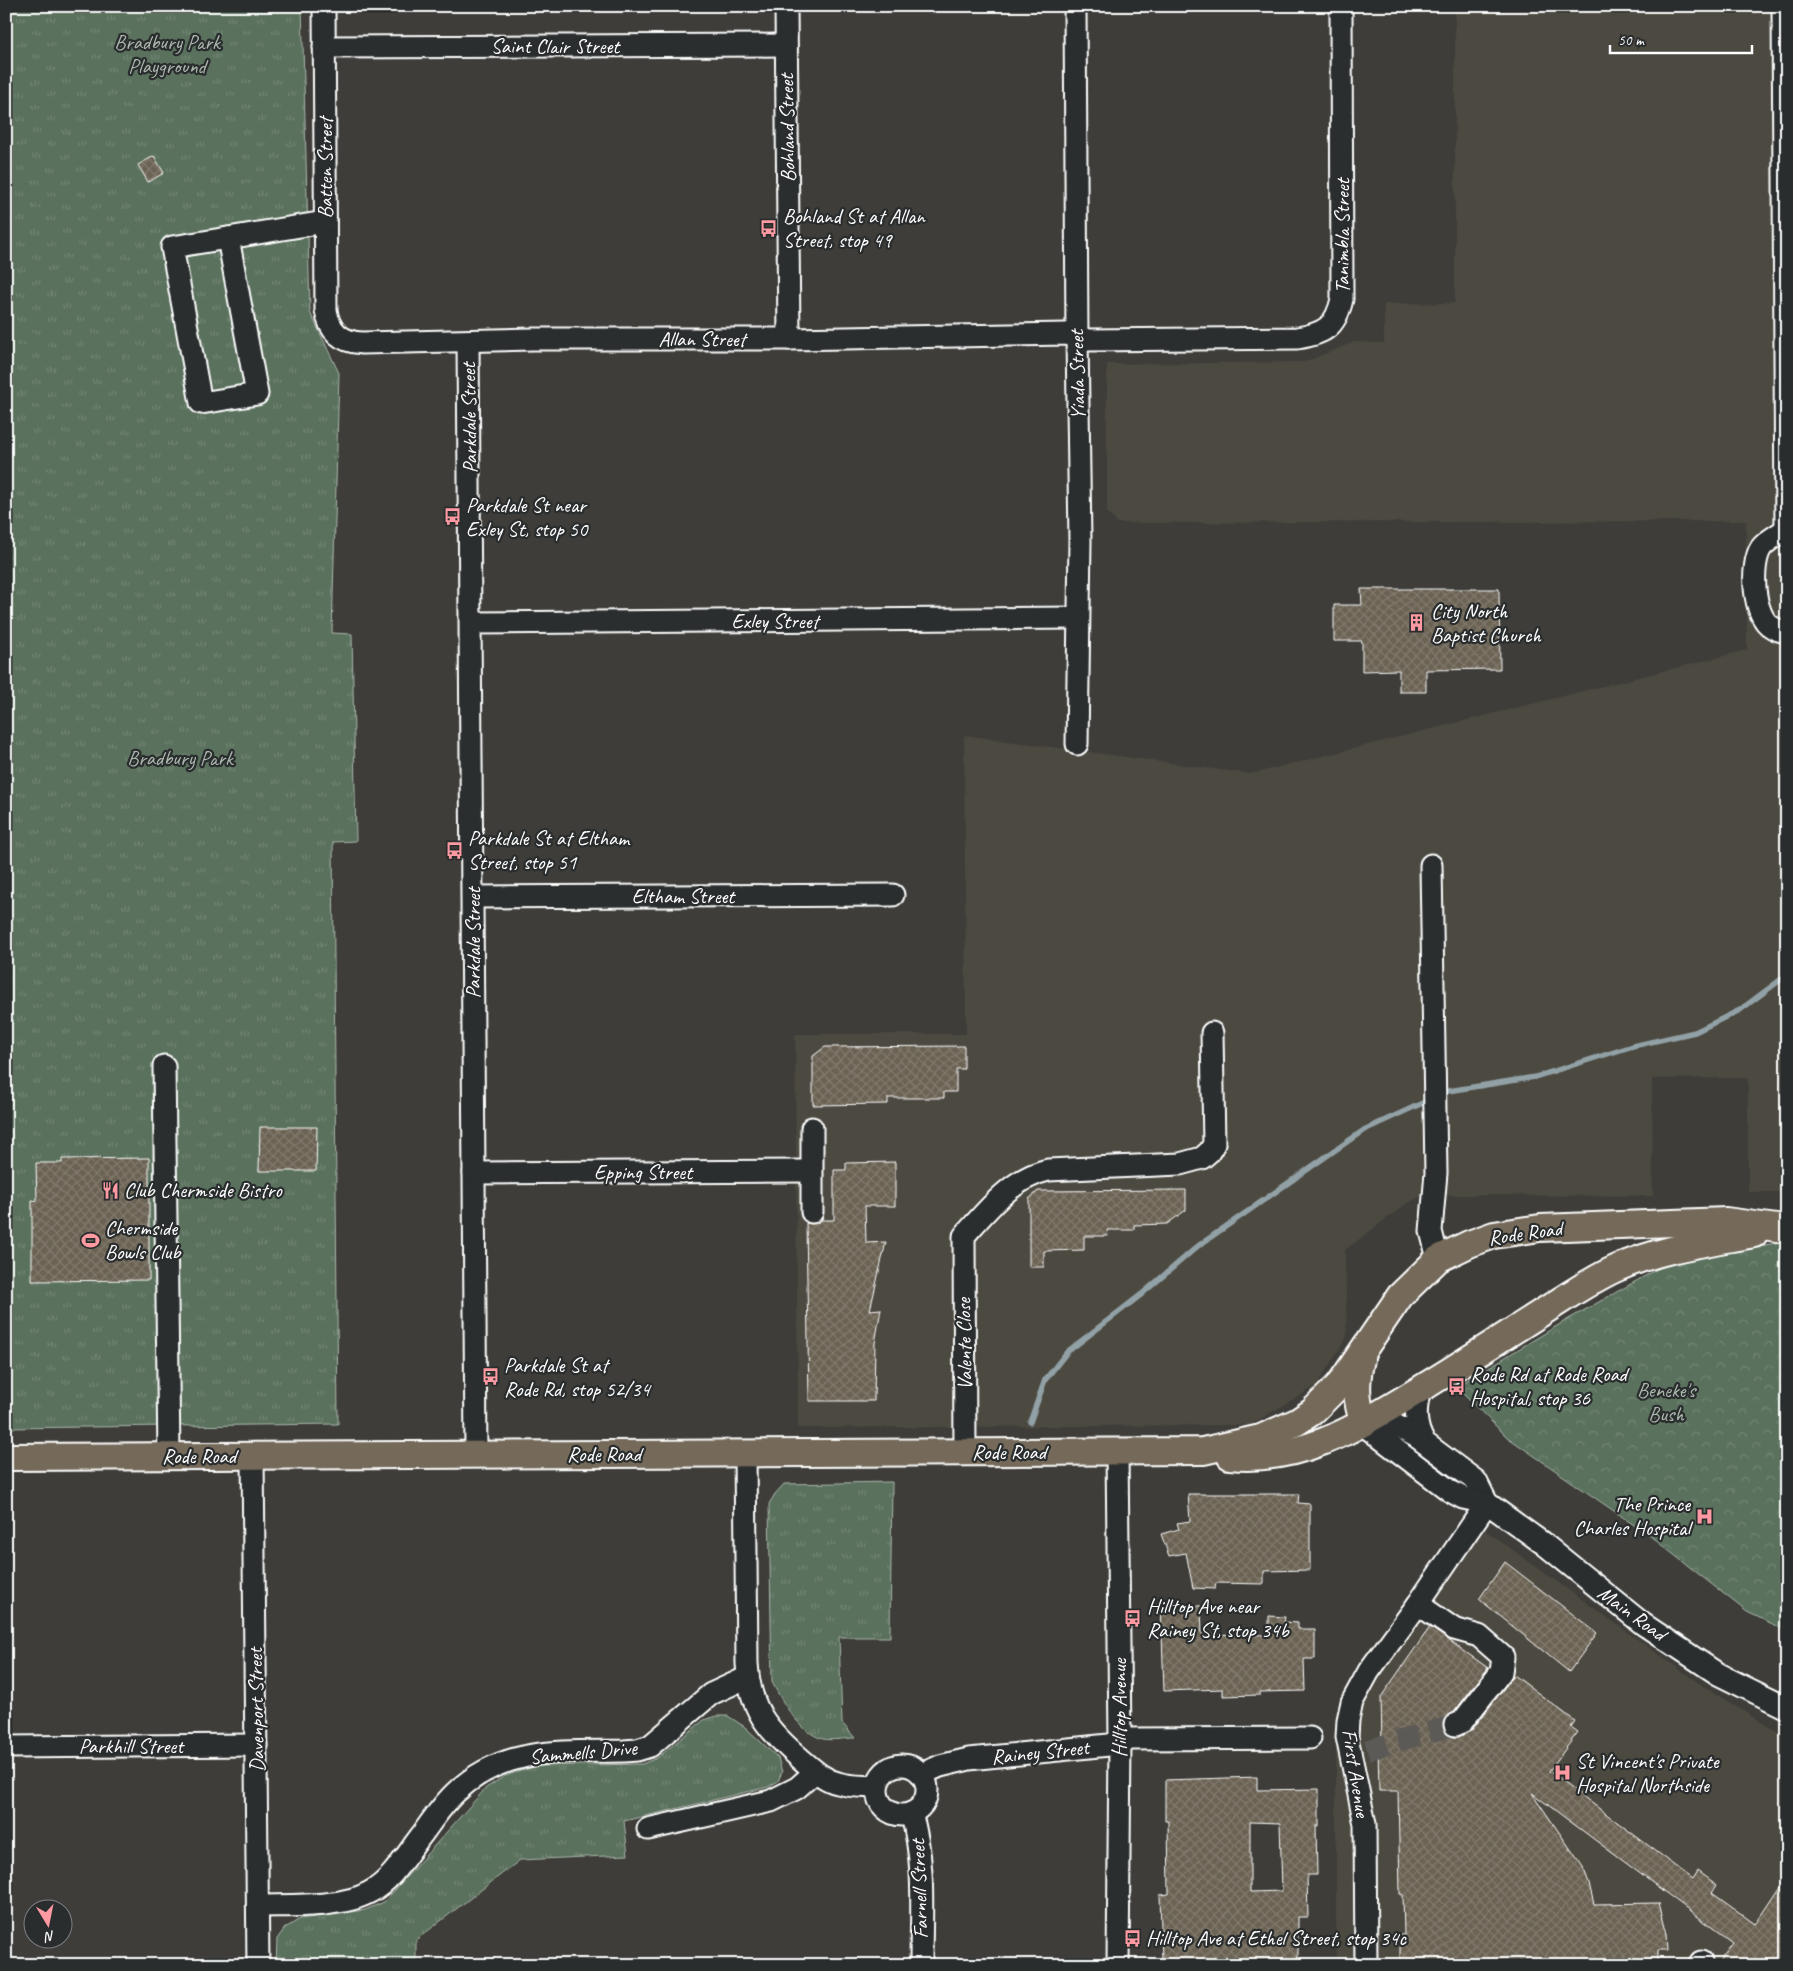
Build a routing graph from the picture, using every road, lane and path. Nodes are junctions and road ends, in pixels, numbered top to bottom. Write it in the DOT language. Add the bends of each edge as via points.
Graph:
graph roads {
  1 [pos="324,6"];
  2 [pos="786,6"];
  3 [pos="1075,6"];
  4 [pos="1341,6"];
  5 [pos="1783,6"];
  6 [pos="786,45"];
  7 [pos="324,47"];
  8 [pos="325,222"];
  9 [pos="228,238"];
  10 [pos="332,329"];
  11 [pos="1077,338"];
  12 [pos="789,339"];
  13 [pos="468,341"];
  14 [pos="1786,530"];
  15 [pos="1078,618"];
  16 [pos="471,623"];
  17 [pos="1787,632"];
  18 [pos="1077,744"];
  19 [pos="1431,865"];
  20 [pos="894,896"];
  21 [pos="473,897"];
  22 [pos="1212,1033"];
  23 [pos="164,1066"];
  24 [pos="812,1128"];
  25 [pos="812,1171"];
  26 [pos="474,1173"];
  27 [pos="812,1212"];
  28 [pos="1785,1229"];
  29 [pos="1438,1259"];
  30 [pos="1370,1340"];
  31 [pos="1420,1390"];
  32 [pos="1367,1417"];
  33 [pos="1261,1438"];
  34 [pos="1424,1442"];
  35 [pos="1117,1451"];
  36 [pos="1203,1451"];
  37 [pos="965,1452"];
  38 [pos="745,1453"];
  39 [pos="476,1455"];
  40 [pos="169,1456"];
  41 [pos="252,1456"];
  42 [pos="6,1457"];
  43 [pos="1487,1503"];
  44 [pos="1418,1604"];
  45 [pos="748,1677"];
  46 [pos="1787,1708"];
  47 [pos="1455,1725"];
  48 [pos="1310,1738"];
  49 [pos="1120,1742"];
  50 [pos="256,1745"];
  51 [pos="6,1747"];
  52 [pos="815,1772"];
  53 [pos="922,1774"];
  54 [pos="876,1787"];
  55 [pos="911,1813"];
  56 [pos="648,1829"];
  57 [pos="258,1906"];
  58 [pos="258,1965"];
  59 [pos="921,1965"];
  60 [pos="1118,1965"];
  61 [pos="1366,1965"];
  1 -- 7 [label="street, Batten Street"];
  2 -- 6 [label="street, Bohland Street"];
  3 -- 11 [label="street, Yiada Street"];
  4 -- 11 [label="street, Tanimbla Street" via="1343,288 1335,320 1320,333 1297,338"];
  5 -- 14 [label="street"];
  6 -- 7 [label="street, Saint Clair Street"];
  6 -- 12 [label="street, Bohland Street"];
  7 -- 8 [label="street, Batten Street"];
  8 -- 9 [label="street"];
  8 -- 10 [label="street, Batten Street" via="326,310"];
  9 -- 9 [label="street" via="172,247 201,403 257,394"];
  10 -- 13 [label="street, Allan Street" via="353,342"];
  11 -- 12 [label="street, Allan Street" via="1066,334"];
  11 -- 15 [label="street, Yiada Street"];
  12 -- 13 [label="street, Allan Street"];
  13 -- 16 [label="street, Parkdale Street"];
  14 -- 17 [label="street" via="1762,547 1755,561 1754,582 1762,615 1770,627"];
  15 -- 16 [label="street, Exley Street"];
  15 -- 18 [label="street, Yiada Street"];
  16 -- 21 [label="street, Parkdale Street"];
  19 -- 29 [label="street" via="1436,1173 1431,1231"];
  20 -- 21 [label="street, Eltham Street"];
  21 -- 26 [label="street, Parkdale Street"];
  22 -- 37 [label="street, Valente Close" via="1214,1144 1202,1158 1180,1164 1036,1172 1012,1186 964,1236"];
  23 -- 40 [label="street"];
  24 -- 25 [label="street"];
  25 -- 26 [label="street, Epping Street"];
  25 -- 27 [label="street"];
  26 -- 39 [label="street, Parkdale Street"];
  28 -- 29 [label="main road, Rode Road" via="1726,1221 1540,1228 1494,1235"];
  28 -- 31 [label="main road, Rode Road" via="1688,1244 1615,1269"];
  29 -- 30 [label="main road, Rode Road" via="1400,1296"];
  30 -- 32 [label="main road" via="1356,1382 1356,1394"];
  30 -- 33 [label="main road, Rode Road" via="1324,1402 1297,1422"];
  31 -- 32 [label="main road, Rode Road"];
  31 -- 34 [label="street" via="1416,1418"];
  32 -- 33 [label="main road" via="1349,1412 1305,1429"];
  32 -- 34 [label="street, Main Road"];
  32 -- 36 [label="main road, Rode Road" via="1311,1447 1277,1455 1240,1457"];
  32 -- 43 [label="street, Main Road" via="1376,1435 1450,1490 1463,1498"];
  33 -- 36 [label="main road, Rode Road"];
  34 -- 43 [label="street, Main Road" via="1476,1481"];
  35 -- 36 [label="main road, Rode Road"];
  35 -- 37 [label="main road, Rode Road"];
  35 -- 49 [label="street, Hilltop Avenue"];
  37 -- 38 [label="main road, Rode Road"];
  38 -- 39 [label="main road, Rode Road"];
  38 -- 45 [label="street"];
  39 -- 41 [label="main road, Rode Road"];
  40 -- 41 [label="main road, Rode Road"];
  40 -- 42 [label="main road, Rode Road"];
  41 -- 50 [label="street, Davenport Street"];
  43 -- 44 [label="street, First Avenue"];
  43 -- 46 [label="street, Main Road" via="1544,1544 1643,1624 1718,1674"];
  44 -- 47 [label="street" via="1454,1629 1479,1636 1504,1657 1501,1672 1462,1722"];
  44 -- 61 [label="street, First Avenue" via="1360,1686 1348,1720 1348,1737 1359,1751 1365,1824"];
  45 -- 52 [label="street" via="755,1705 767,1727"];
  45 -- 57 [label="street, Sammells Drive" via="711,1694 650,1746 624,1751 532,1754 494,1767 471,1780 443,1807 386,1881 370,1892 337,1902"];
  48 -- 49 [label="street, Rainey Street" via="1131,1739"];
  49 -- 53 [label="street, Rainey Street" via="963,1760"];
  49 -- 60 [label="street, Hilltop Avenue"];
  50 -- 51 [label="street, Parkhill Street"];
  50 -- 57 [label="street, Davenport Street"];
  52 -- 54 [label="street" via="836,1783"];
  52 -- 56 [label="street" via="797,1788 770,1801"];
  53 -- 54 [label="street" via="908,1765 891,1767 884,1772"];
  53 -- 55 [label="street" via="928,1789 923,1804"];
  54 -- 55 [label="street" via="880,1804 886,1810 903,1815"];
  55 -- 59 [label="street, Farnell Street" via="920,1853"];
  57 -- 58 [label="street, Davenport Street"];
}
